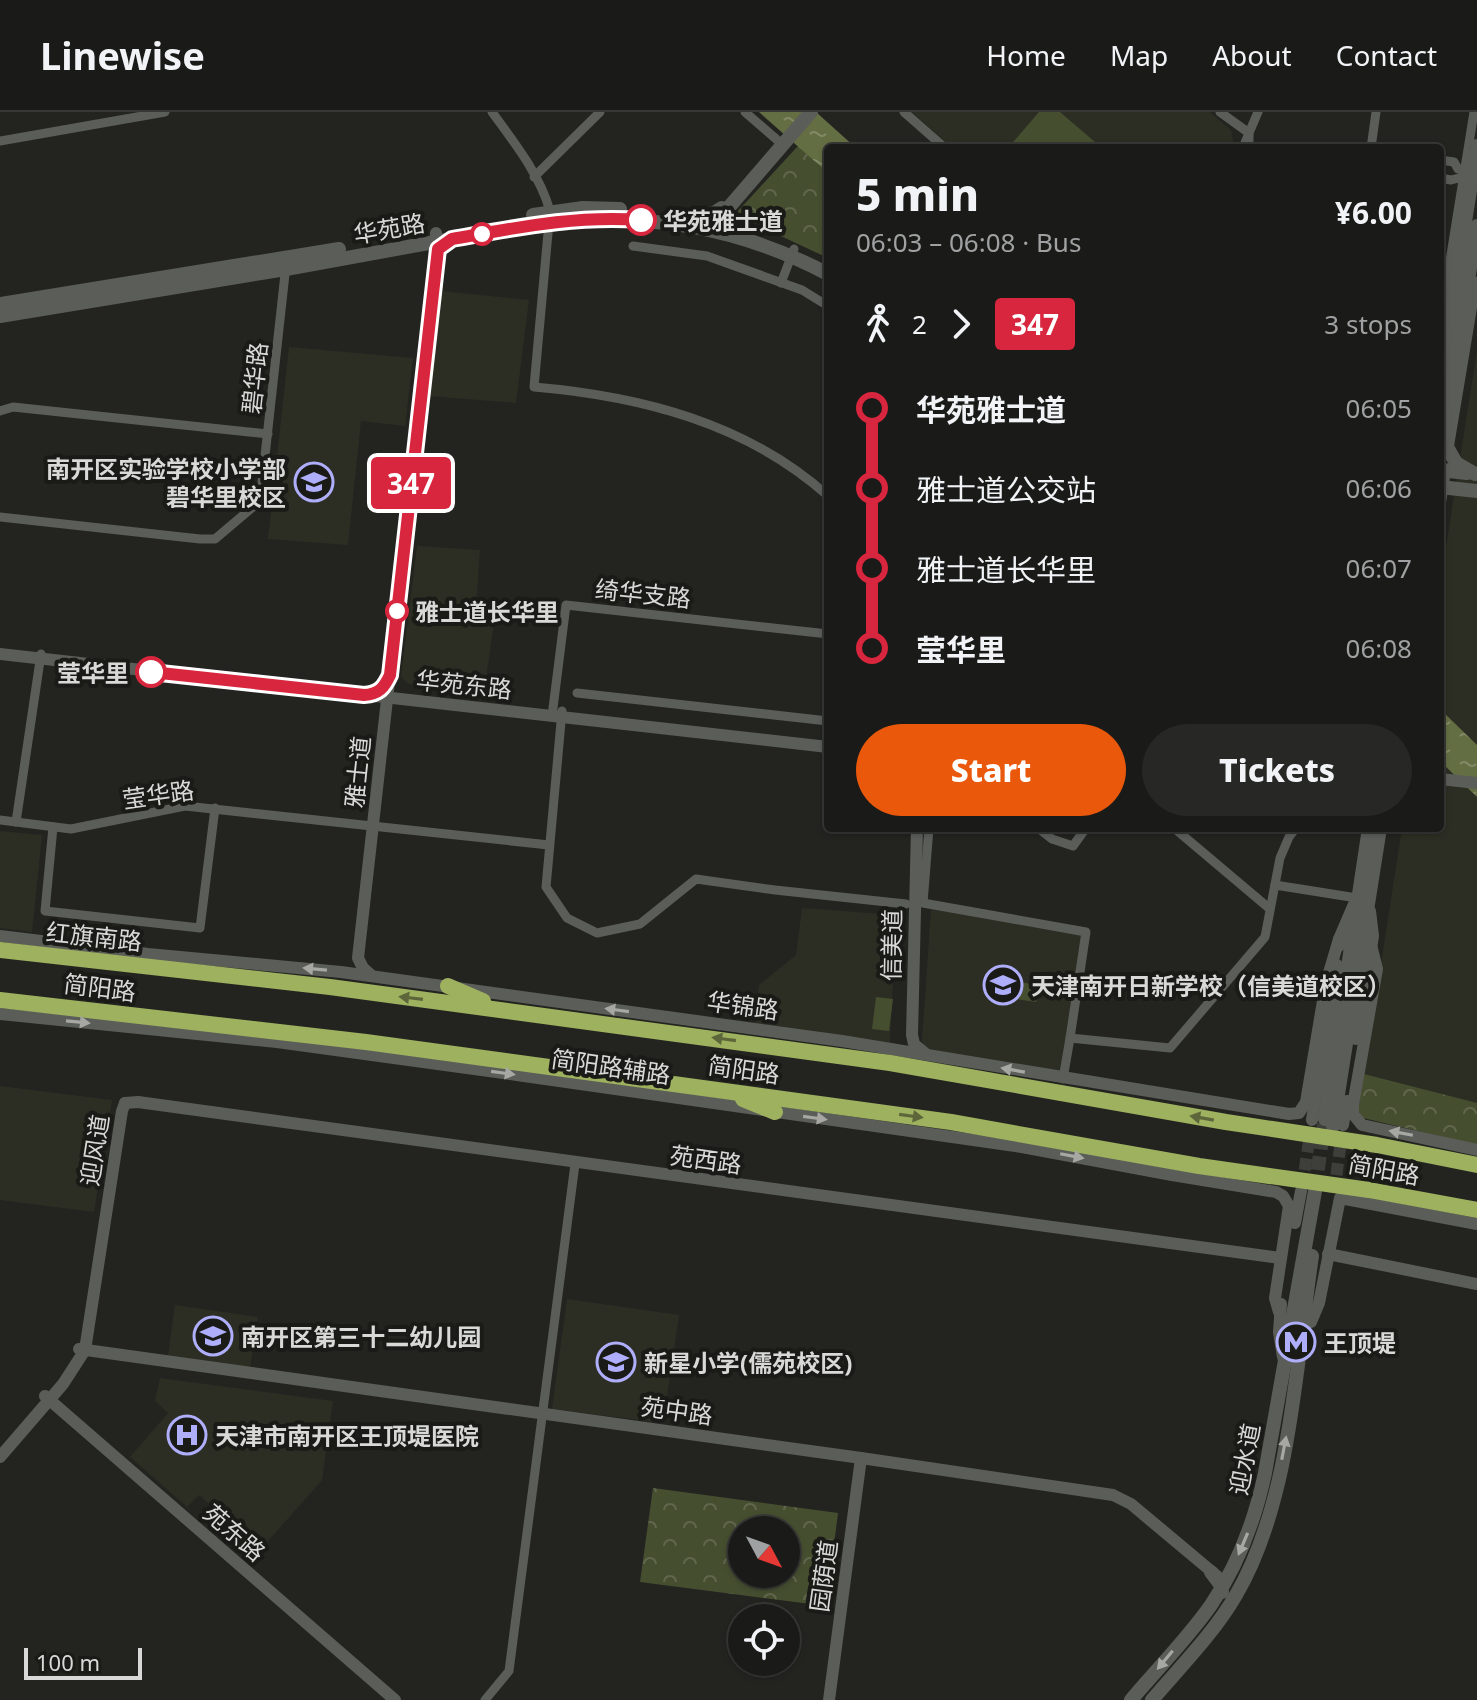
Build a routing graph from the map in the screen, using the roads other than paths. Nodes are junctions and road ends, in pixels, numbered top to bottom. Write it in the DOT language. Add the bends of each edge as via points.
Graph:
graph roads {
  1 [pos="125,112"];
  2 [pos="165,112"];
  3 [pos="492,112"];
  4 [pos="600,112"];
  5 [pos="745,112"];
  6 [pos="804,112"];
  7 [pos="811,112"];
  8 [pos="904,112"];
  9 [pos="1220,112"];
  10 [pos="1258,112"];
  11 [pos="1376,112"];
  12 [pos="1474,112"];
  13 [pos="116,120"];
  14 [pos="1249,133"];
  15 [pos="0,141"];
  16 [pos="782,142"];
  17 [pos="940,144"];
  18 [pos="1245,144"];
  19 [pos="1249,144"];
  20 [pos="1372,144"];
  21 [pos="1477,146"];
  22 [pos="1444,161"];
  23 [pos="1471,175"];
  24 [pos="534,177"];
  25 [pos="1444,179"];
  26 [pos="550,216"];
  27 [pos="717,218"];
  28 [pos="1477,226"];
  29 [pos="437,241"];
  30 [pos="633,246"];
  31 [pos="793,253"];
  32 [pos="286,264"];
  33 [pos="824,264"];
  34 [pos="824,272"];
  35 [pos="1477,281"];
  36 [pos="781,283"];
  37 [pos="0,304"];
  38 [pos="824,304"];
  39 [pos="1444,304"];
  40 [pos="0,316"];
  41 [pos="1444,354"];
  42 [pos="0,411"];
  43 [pos="268,434"];
  44 [pos="1444,447"];
  45 [pos="1476,474"];
  46 [pos="1444,483"];
  47 [pos="1444,483"];
  48 [pos="824,490"];
  49 [pos="1474,490"];
  50 [pos="0,517"];
  51 [pos="824,634"];
  52 [pos="0,652"];
  53 [pos="40,656"];
  54 [pos="388,674"];
  55 [pos="380,693"];
  56 [pos="577,693"];
  57 [pos="411,694"];
  58 [pos="557,714"];
  59 [pos="824,721"];
  60 [pos="824,741"];
  61 [pos="824,747"];
  62 [pos="1444,781"];
  63 [pos="1477,785"];
  64 [pos="215,808"];
  65 [pos="0,820"];
  66 [pos="16,822"];
  67 [pos="371,826"];
  68 [pos="53,827"];
  69 [pos="909,832"];
  70 [pos="917,832"];
  71 [pos="929,832"];
  72 [pos="1043,832"];
  73 [pos="1083,832"];
  74 [pos="1179,832"];
  75 [pos="1293,832"];
  76 [pos="1369,832"];
  77 [pos="1379,832"];
  78 [pos="549,845"];
  79 [pos="1275,885"];
  80 [pos="1361,896"];
  81 [pos="906,904"];
  82 [pos="1270,909"];
  83 [pos="0,936"];
  84 [pos="1339,939"];
  85 [pos="1371,945"];
  86 [pos="0,950"];
  87 [pos="183,970"];
  88 [pos="341,972"];
  89 [pos="373,976"];
  90 [pos="448,986"];
  91 [pos="0,1000"];
  92 [pos="503,1009"];
  93 [pos="0,1014"];
  94 [pos="1070,1038"];
  95 [pos="842,1041"];
  96 [pos="277,1042"];
  97 [pos="366,1042"];
  98 [pos="768,1045"];
  99 [pos="891,1050"];
  100 [pos="929,1056"];
  101 [pos="1063,1079"];
  102 [pos="723,1090"];
  103 [pos="125,1103"];
  104 [pos="775,1112"];
  105 [pos="1328,1124"];
  106 [pos="1477,1150"];
  107 [pos="575,1164"];
  108 [pos="1477,1165"];
  109 [pos="1322,1193"];
  110 [pos="1477,1210"];
  111 [pos="1477,1224"];
  112 [pos="1328,1254"];
  113 [pos="1280,1258"];
  114 [pos="1477,1284"];
  115 [pos="1279,1312"];
  116 [pos="1311,1322"];
  117 [pos="81,1352"];
  118 [pos="101,1357"];
  119 [pos="1284,1363"];
  120 [pos="1300,1363"];
  121 [pos="72,1373"];
  122 [pos="45,1402"];
  123 [pos="541,1416"];
  124 [pos="0,1448"];
  125 [pos="0,1457"];
  126 [pos="861,1460"];
  127 [pos="1220,1582"];
  128 [pos="1238,1591"];
  129 [pos="1217,1623"];
  130 [pos="385,1700"];
  131 [pos="395,1700"];
  132 [pos="485,1700"];
  133 [pos="829,1700"];
  134 [pos="1131,1700"];
  135 [pos="1152,1700"];
  1 -- 13 [label="street"];
  2 -- 13 [label="street"];
  3 -- 24 [label="street"];
  4 -- 24 [label="street"];
  5 -- 16 [label="street"];
  6 -- 16 [label="main road"];
  7 -- 16 [label="main road"];
  8 -- 17 [label="street"];
  9 -- 14 [label="street"];
  10 -- 14 [label="street"];
  11 -- 20 [label="street"];
  12 -- 23 [label="street"];
  13 -- 15 [label="street"];
  14 -- 18 [label="street"];
  14 -- 19 [label="street"];
  16 -- 27 [label="main road"];
  21 -- 23 [label="main road"];
  22 -- 23 [label="street"];
  23 -- 25 [label="street"];
  23 -- 39 [label="street"];
  23 -- 41 [label="main road"];
  24 -- 26 [label="street"];
  26 -- 27 [label="main road, 华苑路" via="616,209 695,221"];
  26 -- 29 [label="main road, 华苑路"];
  26 -- 48 [label="street" via="534,387 657,406 701,421 780,459"];
  27 -- 31 [label="main road, 华苑路"];
  27 -- 31 [label="main road, 华苑路" via="735,236"];
  28 -- 44 [label="main road"];
  29 -- 32 [label="main road, 华苑路"];
  29 -- 54 [label="street, 雅士道"];
  30 -- 36 [label="street" via="707,256"];
  31 -- 33 [label="main road, 华苑路"];
  31 -- 34 [label="main road, 华苑路"];
  31 -- 36 [label="street"];
  32 -- 37 [label="main road, 华苑路"];
  32 -- 40 [label="main road, 华苑路"];
  32 -- 43 [label="street, 碧华路"];
  35 -- 44 [label="street"];
  36 -- 38 [label="street"];
  42 -- 43 [label="street" via="13,407"];
  43 -- 50 [label="street, 碧华路" via="260,501 215,539"];
  44 -- 45 [label="main road" via="1456,463"];
  45 -- 46 [label="main road"];
  47 -- 49 [label="main road"];
  51 -- 58 [label="street, 绮华支路" via="566,605"];
  52 -- 53 [label="street, 华苑东路"];
  53 -- 55 [label="street, 华苑东路"];
  53 -- 66 [label="street"];
  54 -- 55 [label="street, 雅士道"];
  54 -- 55 [label="street" via="378,685"];
  54 -- 57 [label="street"];
  55 -- 57 [label="street, 华苑东路"];
  55 -- 58 [label="street, 华苑东路"];
  55 -- 67 [label="street, 雅士道"];
  56 -- 59 [label="street"];
  57 -- 58 [label="street, 华苑东路"];
  58 -- 60 [label="street, 华苑东路"];
  58 -- 61 [label="street, 华苑东路"];
  58 -- 78 [label="street"];
  62 -- 63 [label="street"];
  64 -- 67 [label="street, 莹华路"];
  64 -- 68 [label="street, 莹华路" via="185,806 71,829"];
  64 -- 68 [label="street" via="200,928 45,911"];
  65 -- 66 [label="street, 莹华路"];
  66 -- 68 [label="street, 莹华路"];
  67 -- 78 [label="street, 莹华路"];
  67 -- 88 [label="street, 雅士道" via="354,957"];
  67 -- 89 [label="street, 雅士道" via="358,958"];
  69 -- 81 [label="street, 信美道"];
  70 -- 100 [label="street, 信美道" via="912,1035 914,1044"];
  71 -- 94 [label="street" via="923,903 1086,932"];
  72 -- 73 [label="street" via="1073,846"];
  74 -- 82 [label="street"];
  75 -- 79 [label="street"];
  76 -- 80 [label="main road"];
  77 -- 80 [label="main road"];
  78 -- 81 [label="street" via="546,887 567,918 597,933 640,924 696,879"];
  79 -- 80 [label="street"];
  79 -- 82 [label="street"];
  80 -- 84 [label="street"];
  80 -- 85 [label="street"];
  80 -- 105 [label="main road"];
  81 -- 99 [label="street, 信美道" via="904,1036"];
  82 -- 94 [label="street" via="1265,937 1170,1048"];
  88 -- 83 [label="street, 华锦路, one-way"];
  84 -- 101 [label="street, 华锦路" via="1326,983 1306,1102 1299,1113"];
  84 -- 105 [label="street"];
  85 -- 105 [label="street"];
  106 -- 85 [label="street, one-way" via="1356,1120 1353,1105 1377,969"];
  86 -- 87 [label="highway, 红旗南路"];
  92 -- 87 [label="highway, 简阳路, one-way"];
  88 -- 89 [label="street, 华锦路"];
  89 -- 90 [label="street, 华锦路"];
  90 -- 92 [label="highway"];
  95 -- 90 [label="street, 华锦路, one-way"];
  91 -- 97 [label="highway, 简阳路"];
  98 -- 92 [label="highway, 简阳路, one-way"];
  93 -- 96 [label="street, 简阳路辅路, one-way"];
  94 -- 101 [label="street"];
  95 -- 98 [label="street"];
  95 -- 99 [label="street, 华锦路"];
  96 -- 97 [label="street"];
  96 -- 104 [label="street, 简阳路辅路, one-way"];
  97 -- 102 [label="highway, 简阳路"];
  108 -- 98 [label="highway, 简阳路, one-way"];
  99 -- 100 [label="street, 华锦路"];
  101 -- 100 [label="street, 华锦路, one-way"];
  102 -- 104 [label="highway"];
  102 -- 110 [label="highway, 简阳路, one-way" via="951,1122"];
  103 -- 107 [label="street, 苑西路"];
  103 -- 117 [label="street, 迎风道"];
  104 -- 113 [label="street, 简阳路辅路, one-way" via="1022,1147 1276,1192 1289,1206"];
  107 -- 113 [label="street, 苑西路"];
  107 -- 123 [label="street"];
  109 -- 111 [label="street"];
  109 -- 112 [label="street"];
  109 -- 115 [label="street"];
  109 -- 116 [label="street"];
  109 -- 119 [label="main road, 迎水道"];
  109 -- 120 [label="main road, 迎水道"];
  112 -- 114 [label="street"];
  112 -- 116 [label="street"];
  113 -- 115 [label="street, 简阳路辅路" via="1275,1298"];
  115 -- 119 [label="street"];
  116 -- 120 [label="street"];
  117 -- 118 [label="street, 苑中路"];
  117 -- 121 [label="street, 迎风道"];
  117 -- 122 [label="street, 迎风道"];
  117 -- 123 [label="street, 苑中路"];
  118 -- 121 [label="street"];
  118 -- 123 [label="street, 苑中路"];
  119 -- 127 [label="main road, 迎水道, one-way" via="1257,1506 1245,1541"];
  128 -- 120 [label="main road, 迎水道, one-way" via="1273,1501"];
  121 -- 122 [label="street, 迎风道"];
  122 -- 124 [label="street, 迎风道"];
  122 -- 125 [label="street, 迎风道"];
  122 -- 130 [label="street, 苑东路"];
  122 -- 131 [label="street, 苑东路" via="61,1410"];
  123 -- 126 [label="street, 苑中路"];
  123 -- 132 [label="street" via="509,1671"];
  126 -- 127 [label="street, 苑中路" via="1112,1499"];
  126 -- 133 [label="street, 园荫道"];
  127 -- 128 [label="street, 苑中路"];
  127 -- 129 [label="main road"];
  127 -- 134 [label="main road, 迎水道, one-way" via="1210,1606"];
  128 -- 129 [label="main road, 迎水道"];
  129 -- 135 [label="main road, 迎水道"];
}
